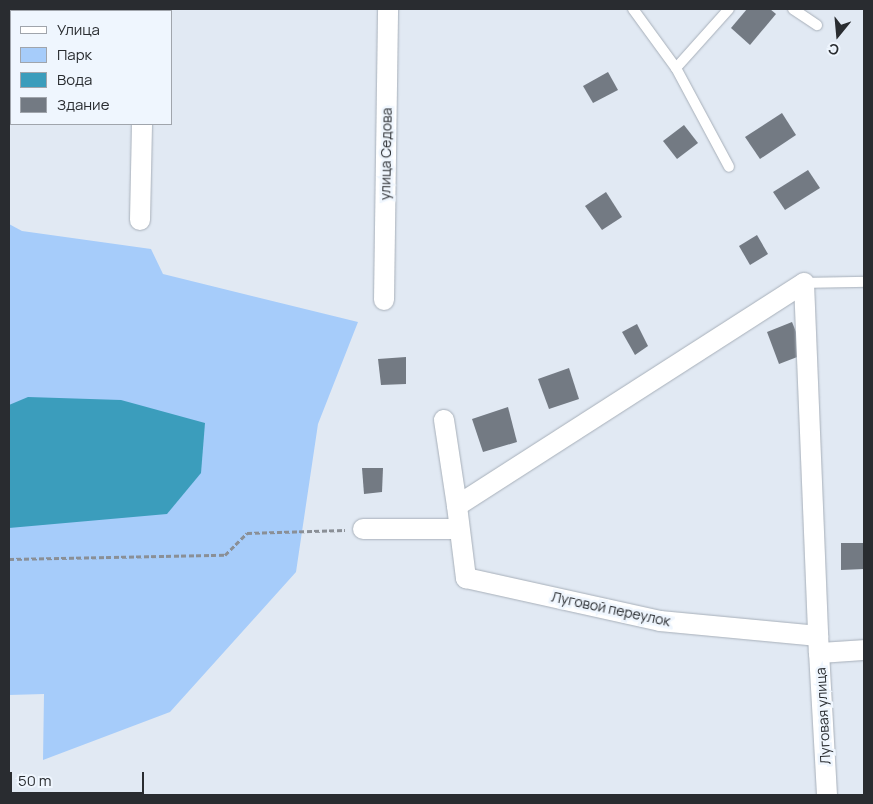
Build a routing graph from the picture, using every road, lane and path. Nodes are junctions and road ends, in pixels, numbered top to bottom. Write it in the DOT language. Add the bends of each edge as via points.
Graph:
graph roads {
  1 [pos="388,9"];
  2 [pos="632,9"];
  3 [pos="728,9"];
  4 [pos="793,9"];
  5 [pos="817,25"];
  6 [pos="676,68"];
  7 [pos="142,125"];
  8 [pos="729,167"];
  9 [pos="140,220"];
  10 [pos="864,282"];
  11 [pos="804,283"];
  12 [pos="384,300"];
  13 [pos="444,420"];
  14 [pos="458,506"];
  15 [pos="363,529"];
  16 [pos="460,529"];
  17 [pos="9,559"];
  18 [pos="818,644"];
  19 [pos="864,650"];
  20 [pos="827,795"];
  1 -- 12 [label="street, улица Седова"];
  2 -- 6 [label="lane"];
  3 -- 6 [label="lane"];
  4 -- 5 [label="lane"];
  6 -- 8 [label="lane"];
  7 -- 9 [label="street"];
  10 -- 11 [label="lane"];
  11 -- 14 [label="street"];
  11 -- 18 [label="street"];
  13 -- 14 [label="street"];
  14 -- 16 [label="street"];
  15 -- 16 [label="street"];
  15 -- 17 [label="path" via="246,533 226,555"];
  16 -- 18 [label="street, Луговой переулок" via="466,578 660,621"];
  18 -- 19 [label="street, Луговая улица"];
  18 -- 20 [label="street, Луговая улица"];
}
